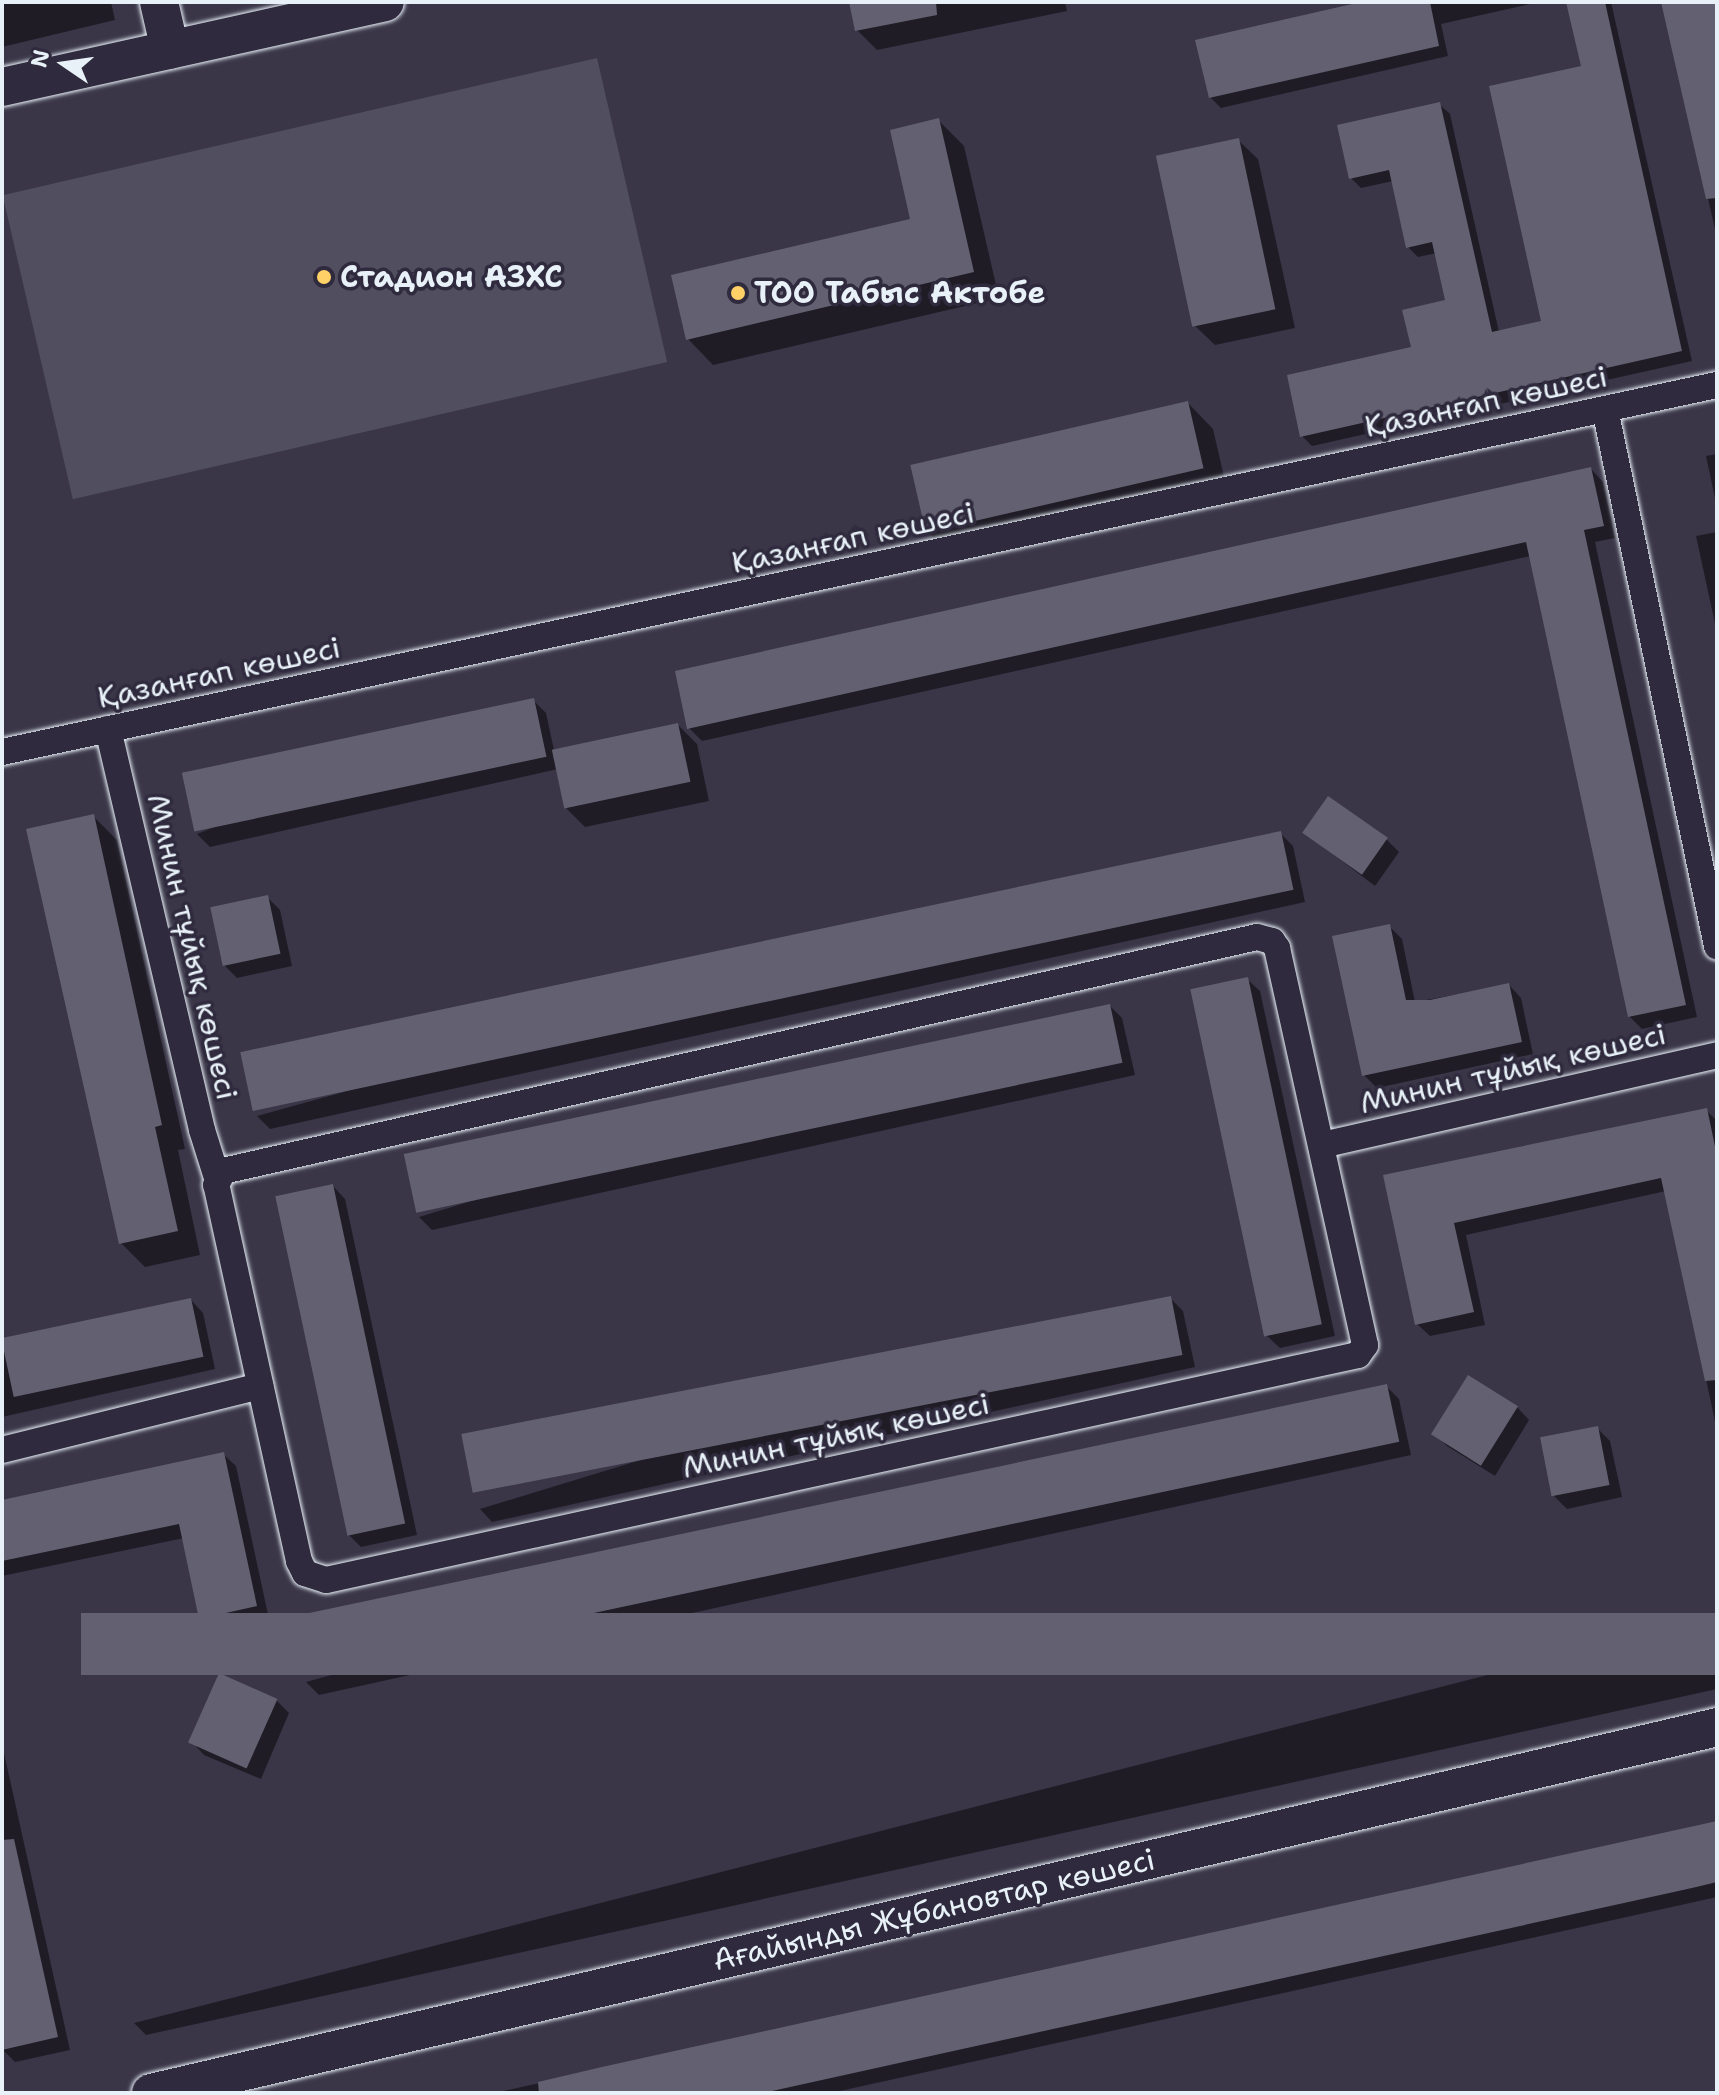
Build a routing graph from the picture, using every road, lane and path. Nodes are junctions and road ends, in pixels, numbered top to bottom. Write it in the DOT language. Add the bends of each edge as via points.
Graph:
graph roads {
  1 [pos="159,2"];
  2 [pos="385,2"];
  3 [pos="170,50"];
  4 [pos="2,87"];
  5 [pos="1717,385"];
  6 [pos="1605,409"];
  7 [pos="108,729"];
  8 [pos="2,752"];
  9 [pos="1717,946"];
  10 [pos="1717,1055"];
  11 [pos="1322,1145"];
  12 [pos="217,1178"];
  13 [pos="260,1386"];
  14 [pos="2,1450"];
  15 [pos="1717,1727"];
  16 [pos="151,2093"];
  1 -- 3 [label="street"];
  2 -- 3 [label="street"];
  3 -- 4 [label="street"];
  5 -- 6 [label="street, Қазанғап көшесі"];
  6 -- 7 [label="street, Қазанғап көшесі"];
  6 -- 9 [label="street"];
  7 -- 8 [label="street, Қазанғап көшесі"];
  7 -- 12 [label="street, Минин тұйық көшесі"];
  10 -- 11 [label="street, Минин тұйық көшесі"];
  11 -- 12 [label="street, Минин тұйық көшесі" via="1277,948 1257,937 223,1171"];
  11 -- 13 [label="street, Минин тұйық көшесі" via="1365,1345 1358,1355 326,1580 305,1573 299,1561"];
  12 -- 13 [label="street, Минин тұйық көшесі"];
  13 -- 14 [label="street"];
  15 -- 16 [label="street, Ағайынды Жұбановтар көшесі"];
}
